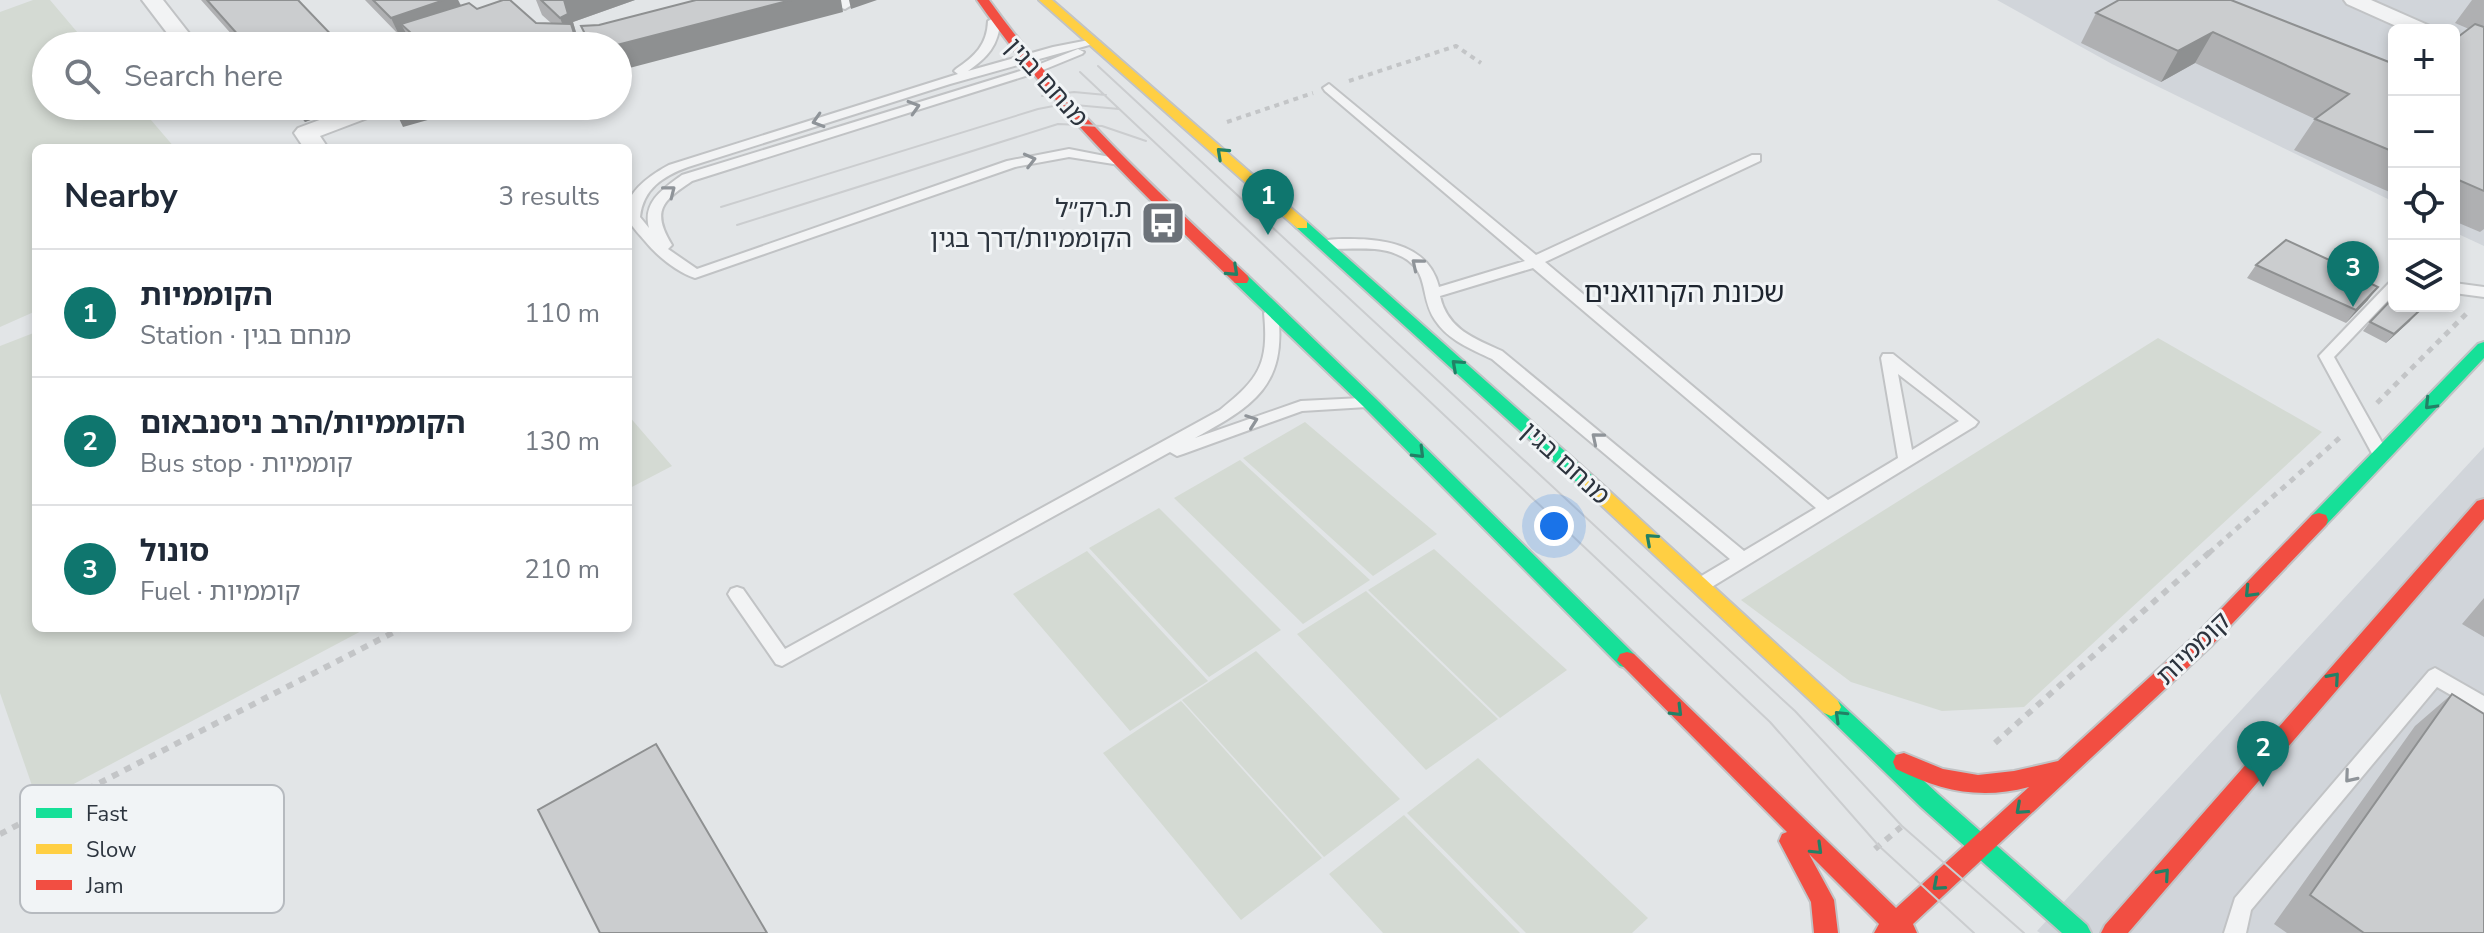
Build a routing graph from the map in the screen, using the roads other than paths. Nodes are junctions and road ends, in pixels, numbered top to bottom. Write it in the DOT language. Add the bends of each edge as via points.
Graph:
graph roads {
  1 [pos="152,0"];
  2 [pos="983,0"];
  3 [pos="1045,0"];
  4 [pos="2354,0"];
  5 [pos="994,21"];
  6 [pos="645,24"];
  7 [pos="2409,24"];
  8 [pos="177,32"];
  9 [pos="621,32"];
  10 [pos="1094,42"];
  11 [pos="1029,65"];
  12 [pos="946,81"];
  13 [pos="1329,88"];
  14 [pos="341,120"];
  15 [pos="313,144"];
  16 [pos="1756,158"];
  17 [pos="1122,163"];
  18 [pos="1321,244"];
  19 [pos="1536,262"];
  20 [pos="695,274"];
  21 [pos="2460,289"];
  22 [pos="2388,292"];
  23 [pos="2484,292"];
  24 [pos="1432,294"];
  25 [pos="1270,306"];
  26 [pos="2484,348"];
  27 [pos="1370,403"];
  28 [pos="2381,455"];
  29 [pos="1906,460"];
  30 [pos="1101,480"];
  31 [pos="2484,506"];
  32 [pos="1827,508"];
  33 [pos="1743,560"];
  34 [pos="1701,584"];
  35 [pos="737,594"];
  36 [pos="2484,706"];
  37 [pos="1862,737"];
  38 [pos="2072,762"];
  39 [pos="1761,795"];
  40 [pos="1980,846"];
  41 [pos="1895,930"];
  42 [pos="1826,933"];
  43 [pos="2079,933"];
  44 [pos="2113,933"];
  45 [pos="2235,933"];
  1 -- 8 [label="street"];
  2 -- 5 [label="street, מנחם בגין"];
  3 -- 10 [label="street, מנחם בגין"];
  4 -- 7 [label="street"];
  5 -- 11 [label="street, מנחם בגין"];
  5 -- 12 [label="lane" via="995,36 984,54"];
  6 -- 9 [label="street"];
  10 -- 11 [label="lane"];
  18 -- 10 [label="street, מנחם בגין, one-way"];
  11 -- 12 [label="lane"];
  11 -- 17 [label="street, מנחם בגין"];
  20 -- 11 [label="lane, one-way" via="666,246 652,219 654,205 687,178"];
  12 -- 20 [label="lane, one-way" via="656,176 638,196 633,217 659,249"];
  13 -- 19 [label="lane"];
  14 -- 15 [label="street" via="306,133"];
  16 -- 19 [label="lane"];
  20 -- 17 [label="lane, one-way" via="955,182 1049,155 1083,154"];
  17 -- 25 [label="street, מנחם בגין, one-way"];
  24 -- 18 [label="lane, one-way" via="1428,273 1413,258 1389,247"];
  34 -- 18 [label="street, מנחם בגין, one-way"];
  19 -- 24 [label="lane"];
  19 -- 32 [label="lane"];
  21 -- 23 [label="lane"];
  22 -- 28 [label="lane" via="2326,356"];
  33 -- 24 [label="lane, one-way" via="1497,355 1456,334 1439,316"];
  25 -- 27 [label="street, מנחם בגין"];
  25 -- 30 [label="lane" via="1274,357 1264,380 1225,414"];
  26 -- 28 [label="street, קוממיות, one-way"];
  30 -- 27 [label="lane, one-way" via="1301,406"];
  27 -- 39 [label="street, מנחם בגין, one-way"];
  28 -- 38 [label="street, קוממיות, one-way" via="2204,640"];
  29 -- 29 [label="lane" via="1970,422 1888,358 1899,417"];
  29 -- 32 [label="lane"];
  30 -- 35 [label="lane" via="782,659"];
  44 -- 31 [label="street, one-way"];
  32 -- 33 [label="lane"];
  33 -- 34 [label="lane"];
  37 -- 34 [label="street, מנחם בגין, one-way"];
  36 -- 45 [label="lane, one-way" via="2435,676 2242,905"];
  37 -- 38 [label="street" via="1917,770 1973,788 2007,786"];
  37 -- 40 [label="street, מנחם בגין"];
  38 -- 40 [label="street, קוממיות, one-way"];
  39 -- 41 [label="street, מנחם בגין, one-way"];
  39 -- 42 [label="street" via="1822,900"];
  40 -- 41 [label="street, קוממיות, one-way"];
  40 -- 43 [label="street, מנחם בגין"];
}
